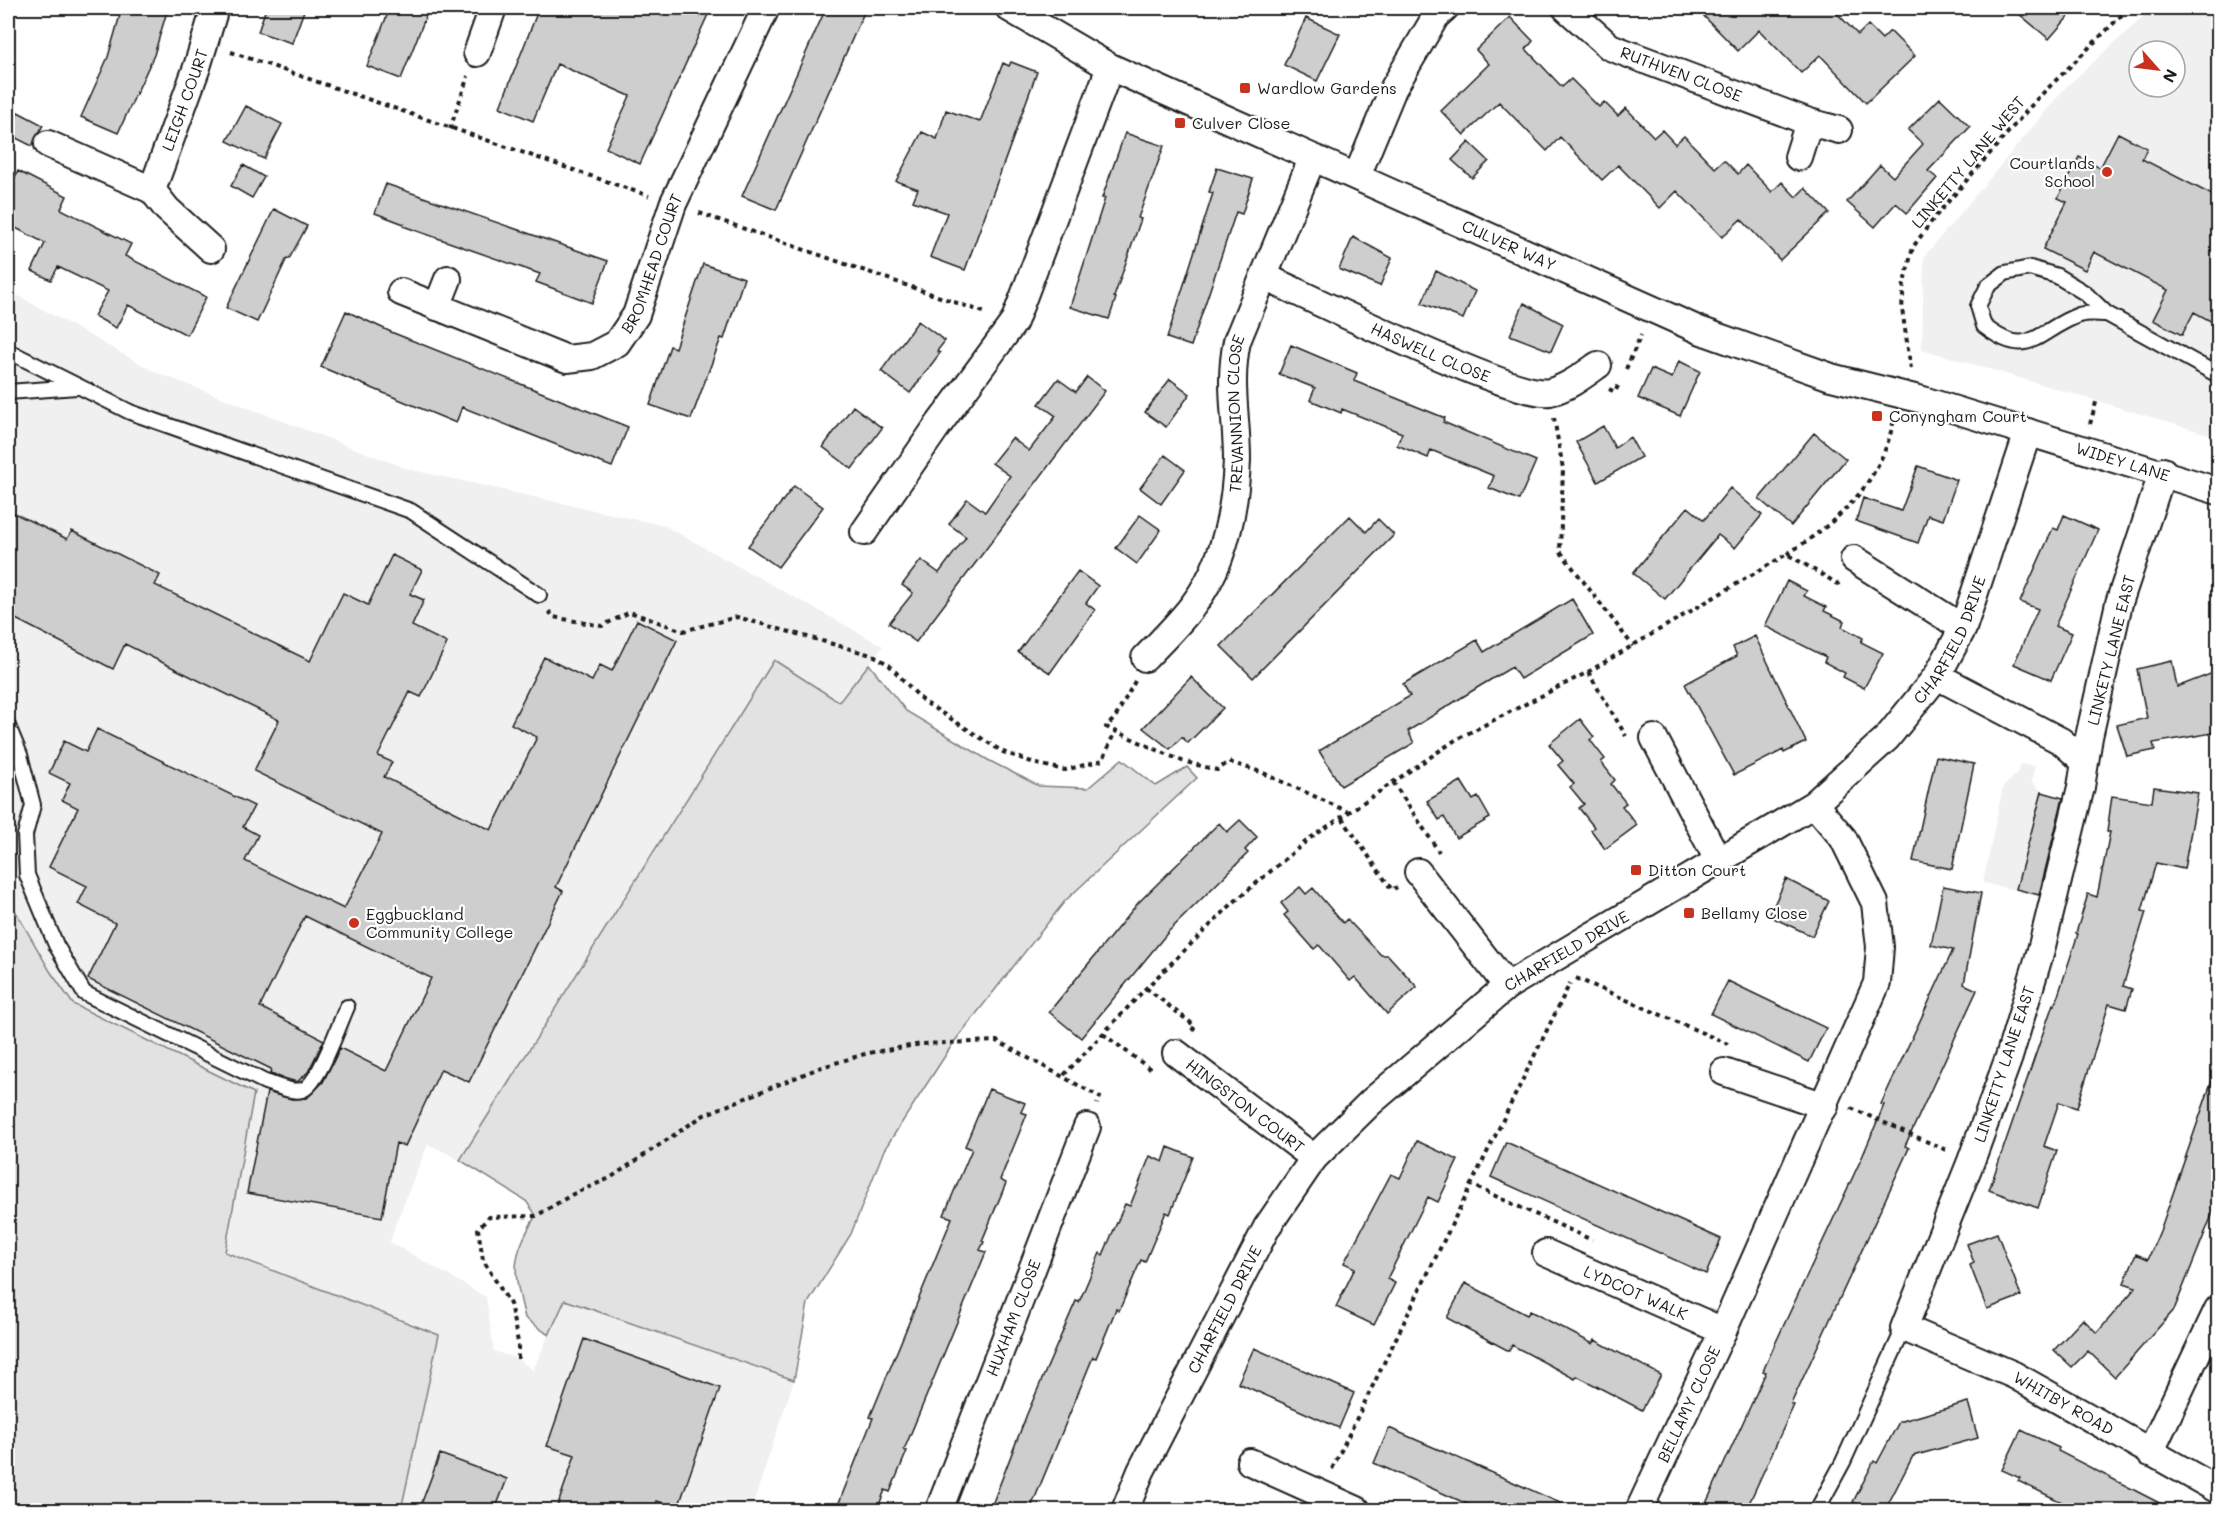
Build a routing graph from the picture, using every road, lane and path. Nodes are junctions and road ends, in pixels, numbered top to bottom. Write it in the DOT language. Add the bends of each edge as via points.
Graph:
graph roads {
  1 [pos="215,8"];
  2 [pos="493,8"];
  3 [pos="766,8"];
  4 [pos="1008,8"];
  5 [pos="1445,8"];
  6 [pos="1566,8"];
  7 [pos="2129,8"];
  8 [pos="205,43"];
  9 [pos="477,53"];
  10 [pos="1110,67"];
  11 [pos="1809,122"];
  12 [pos="450,129"];
  13 [pos="1839,130"];
  14 [pos="48,144"];
  15 [pos="1798,157"];
  16 [pos="1312,159"];
  17 [pos="1357,176"];
  18 [pos="152,190"];
  19 [pos="673,204"];
  20 [pos="211,249"];
  21 [pos="1265,277"];
  22 [pos="448,279"];
  23 [pos="401,292"];
  24 [pos="437,307"];
  25 [pos="2107,314"];
  26 [pos="1014,322"];
  27 [pos="8,351"];
  28 [pos="1598,365"];
  29 [pos="2218,375"];
  30 [pos="80,387"];
  31 [pos="8,392"];
  32 [pos="1549,392"];
  33 [pos="1911,397"];
  34 [pos="2028,432"];
  35 [pos="2163,471"];
  36 [pos="2218,490"];
  37 [pos="864,532"];
  38 [pos="1787,554"];
  39 [pos="1854,559"];
  40 [pos="539,595"];
  41 [pos="1963,628"];
  42 [pos="1633,646"];
  43 [pos="1145,658"];
  44 [pos="1937,676"];
  45 [pos="8,726"];
  46 [pos="1116,731"];
  47 [pos="1654,738"];
  48 [pos="2084,761"];
  49 [pos="1393,782"];
  50 [pos="1814,804"];
  51 [pos="1350,812"];
  52 [pos="1342,818"];
  53 [pos="1420,824"];
  54 [pos="1719,862"];
  55 [pos="1418,872"];
  56 [pos="1392,890"];
  57 [pos="1507,986"];
  58 [pos="1146,988"];
  59 [pos="347,1007"];
  60 [pos="1196,1026"];
  61 [pos="1103,1034"];
  62 [pos="1715,1038"];
  63 [pos="1176,1053"];
  64 [pos="1724,1072"];
  65 [pos="1064,1075"];
  66 [pos="1159,1075"];
  67 [pos="1826,1102"];
  68 [pos="1087,1127"];
  69 [pos="1314,1158"];
  70 [pos="1971,1161"];
  71 [pos="1546,1253"];
  72 [pos="2218,1309"];
  73 [pos="1904,1328"];
  74 [pos="1723,1331"];
  75 [pos="518,1359"];
  76 [pos="2151,1453"];
  77 [pos="1250,1462"];
  78 [pos="2218,1490"];
  79 [pos="1326,1497"];
  80 [pos="939,1510"];
  81 [pos="1125,1510"];
  82 [pos="1357,1510"];
  83 [pos="1639,1510"];
  84 [pos="1817,1510"];
  1 -- 8 [label="street, LEIGH COURT"];
  2 -- 9 [label="street"];
  3 -- 19 [label="street, BROMHEAD COURT"];
  4 -- 10 [label="street, CULVER WAY"];
  5 -- 17 [label="street" via="1436,16 1393,89"];
  6 -- 11 [label="street, RUTHVEN CLOSE" via="1610,47"];
  7 -- 33 [label="path, LINKETTY LANE WEST" via="2037,99 1913,247 1902,309 1912,376"];
  8 -- 12 [label="path"];
  8 -- 18 [label="street, LEIGH COURT"];
  9 -- 12 [label="path"];
  10 -- 16 [label="street, CULVER WAY"];
  10 -- 26 [label="street"];
  11 -- 13 [label="street, RUTHVEN CLOSE"];
  11 -- 15 [label="street"];
  12 -- 19 [label="path"];
  14 -- 18 [label="street"];
  16 -- 17 [label="street, CULVER WAY"];
  16 -- 21 [label="street, TREVANNION CLOSE"];
  17 -- 33 [label="street, CULVER WAY" via="1699,330 1831,377"];
  18 -- 20 [label="street"];
  19 -- 24 [label="street, BROMHEAD COURT" via="636,315 616,343 592,356 567,359"];
  19 -- 26 [label="path"];
  21 -- 32 [label="street, HASWELL CLOSE" via="1498,380"];
  21 -- 43 [label="street, TREVANNION CLOSE" via="1237,341 1231,370 1237,461 1231,516 1220,558 1195,603"];
  22 -- 24 [label="street"];
  23 -- 24 [label="street, BROMHEAD COURT"];
  25 -- 25 [label="lane" via="2082,314 2032,341 2012,343 1984,327 1978,306 1988,286 2005,273 2031,268 2057,276 2085,292"];
  25 -- 29 [label="lane"];
  26 -- 37 [label="street"];
  27 -- 30 [label="lane"];
  28 -- 32 [label="street"];
  30 -- 31 [label="lane"];
  30 -- 40 [label="lane" via="162,423 411,511"];
  32 -- 42 [label="path" via="1563,469 1560,551"];
  33 -- 34 [label="street, CULVER WAY"];
  33 -- 38 [label="path" via="1872,477 1846,511"];
  34 -- 35 [label="street, WIDEY LANE"];
  34 -- 41 [label="street, CHARFIELD DRIVE"];
  35 -- 36 [label="street, WIDEY LANE"];
  35 -- 48 [label="street, LINKETY LANE EAST" via="2119,603"];
  38 -- 39 [label="path" via="1838,585"];
  38 -- 42 [label="path"];
  39 -- 41 [label="street"];
  40 -- 46 [label="path" via="553,617 602,626 630,612 683,631 737,617 875,656 889,665 923,701 1003,752 1037,764 1065,770 1103,760"];
  41 -- 44 [label="street, CHARFIELD DRIVE"];
  42 -- 49 [label="path" via="1457,739"];
  43 -- 46 [label="path" via="1115,718 1106,727"];
  44 -- 48 [label="street" via="2061,741"];
  44 -- 50 [label="street, CHARFIELD DRIVE" via="1887,738"];
  45 -- 59 [label="lane" via="33,805 26,835 27,875 56,945 84,993 265,1082 291,1090 301,1090 315,1080"];
  46 -- 51 [label="path" via="1182,761 1217,770 1229,762 1261,772"];
  47 -- 54 [label="street"];
  48 -- 70 [label="street, LINKETTY LANE EAST" via="2041,950 2009,1057"];
  49 -- 51 [label="path"];
  49 -- 53 [label="path"];
  50 -- 54 [label="street, CHARFIELD DRIVE"];
  50 -- 67 [label="street, BELLAMY CLOSE" via="1843,838 1875,903 1880,947 1877,983"];
  51 -- 52 [label="path"];
  52 -- 56 [label="path"];
  52 -- 58 [label="path" via="1309,839 1234,902"];
  54 -- 57 [label="street, CHARFIELD DRIVE"];
  55 -- 57 [label="street"];
  57 -- 69 [label="street, CHARFIELD DRIVE" via="1371,1102"];
  58 -- 60 [label="path"];
  58 -- 61 [label="path"];
  61 -- 65 [label="path"];
  61 -- 66 [label="path"];
  62 -- 79 [label="path" via="1573,976 1327,1479"];
  63 -- 69 [label="street, HINGSTON COURT"];
  64 -- 67 [label="street"];
  65 -- 68 [label="path" via="1100,1097"];
  65 -- 75 [label="path" via="997,1041 922,1044 868,1053 819,1068 704,1115 610,1178 536,1215 489,1217 478,1228 483,1260 510,1304"];
  67 -- 70 [label="path"];
  67 -- 74 [label="street, BELLAMY CLOSE"];
  68 -- 80 [label="street, HUXHAM CLOSE"];
  69 -- 81 [label="street, CHARFIELD DRIVE" via="1267,1227 1141,1471"];
  70 -- 73 [label="street, LINKETTY LANE EAST"];
  71 -- 74 [label="street, LYDCOT WALK"];
  72 -- 76 [label="street"];
  73 -- 76 [label="street, WHITBY ROAD" via="2013,1375"];
  73 -- 84 [label="lane, LINKETTY LANE EAST"];
  74 -- 83 [label="street, BELLAMY CLOSE"];
  76 -- 78 [label="street, WHITBY ROAD"];
  77 -- 79 [label="street"];
  79 -- 82 [label="street"];
}
